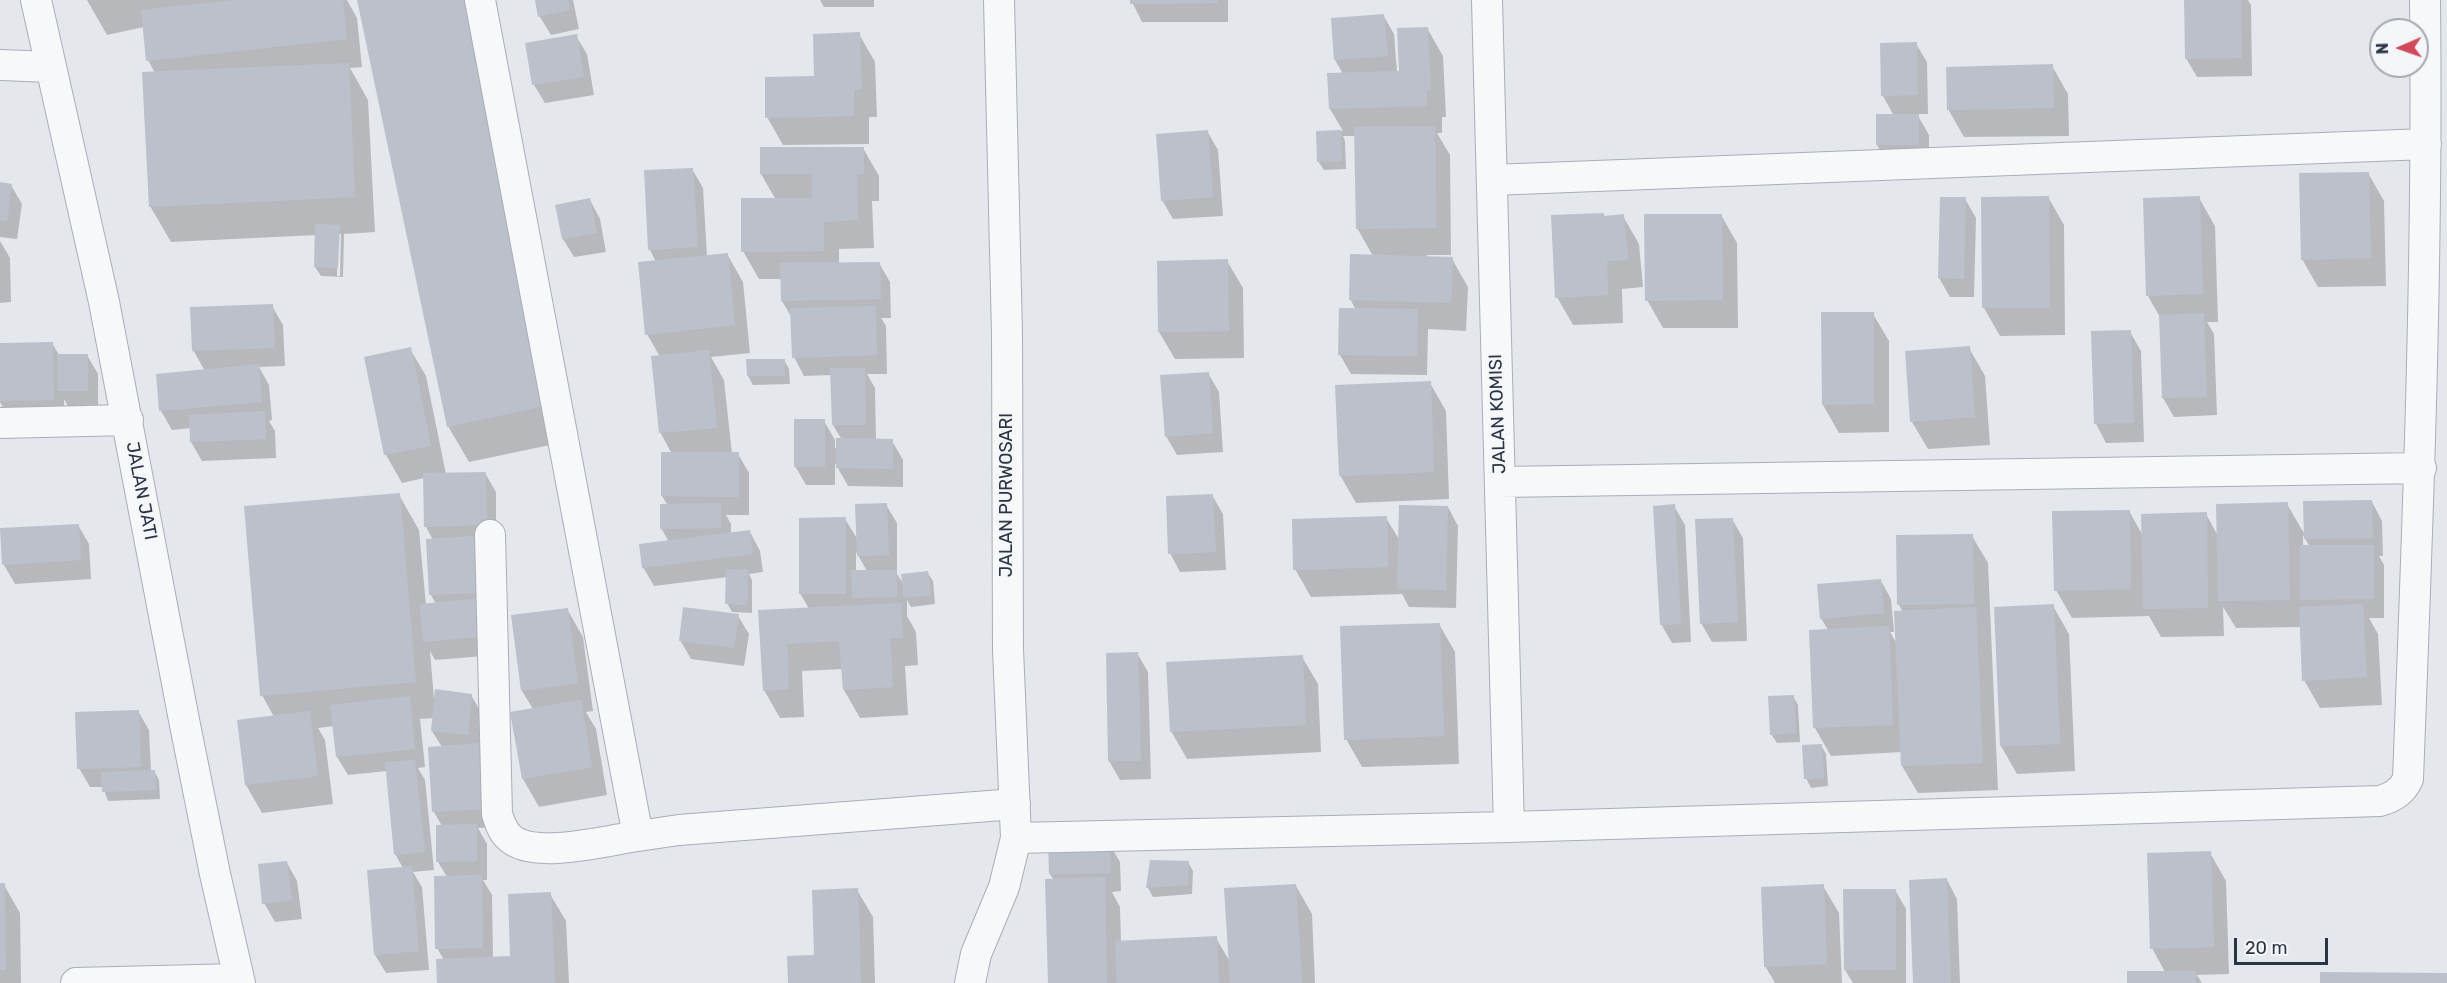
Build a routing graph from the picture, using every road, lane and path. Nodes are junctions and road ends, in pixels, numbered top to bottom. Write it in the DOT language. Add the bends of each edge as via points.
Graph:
graph roads {
  1 [pos="36,0"];
  2 [pos="480,0"];
  3 [pos="999,0"];
  4 [pos="1486,0"];
  5 [pos="2425,0"];
  6 [pos="0,65"];
  7 [pos="51,67"];
  8 [pos="2426,144"];
  9 [pos="1492,180"];
  10 [pos="128,420"];
  11 [pos="0,423"];
  12 [pos="2421,468"];
  13 [pos="1500,482"];
  14 [pos="490,535"];
  15 [pos="1015,804"];
  16 [pos="1509,827"];
  17 [pos="639,836"];
  18 [pos="1016,838"];
  19 [pos="239,981"];
  20 [pos="76,983"];
  21 [pos="970,983"];
  1 -- 7 [label="street, JALAN JATI"];
  2 -- 17 [label="street"];
  3 -- 15 [label="street, JALAN PURWOSARI" via="1008,649"];
  4 -- 9 [label="street, JALAN KOMISI"];
  5 -- 8 [label="street"];
  6 -- 7 [label="street"];
  7 -- 10 [label="street, JALAN JATI"];
  8 -- 9 [label="street"];
  8 -- 12 [label="street"];
  9 -- 13 [label="street, JALAN KOMISI"];
  10 -- 11 [label="street"];
  10 -- 19 [label="street, JALAN JATI" via="214,873"];
  12 -- 13 [label="street"];
  12 -- 16 [label="street" via="2408,779 2391,798"];
  13 -- 16 [label="street, JALAN KOMISI"];
  14 -- 17 [label="street" via="497,814 501,828 511,840 549,849"];
  15 -- 17 [label="street"];
  15 -- 18 [label="street, JALAN PURWOSARI"];
  16 -- 18 [label="street"];
  18 -- 21 [label="street, JALAN PURWOSARI" via="1004,887 976,954"];
  19 -- 20 [label="street"];
}
